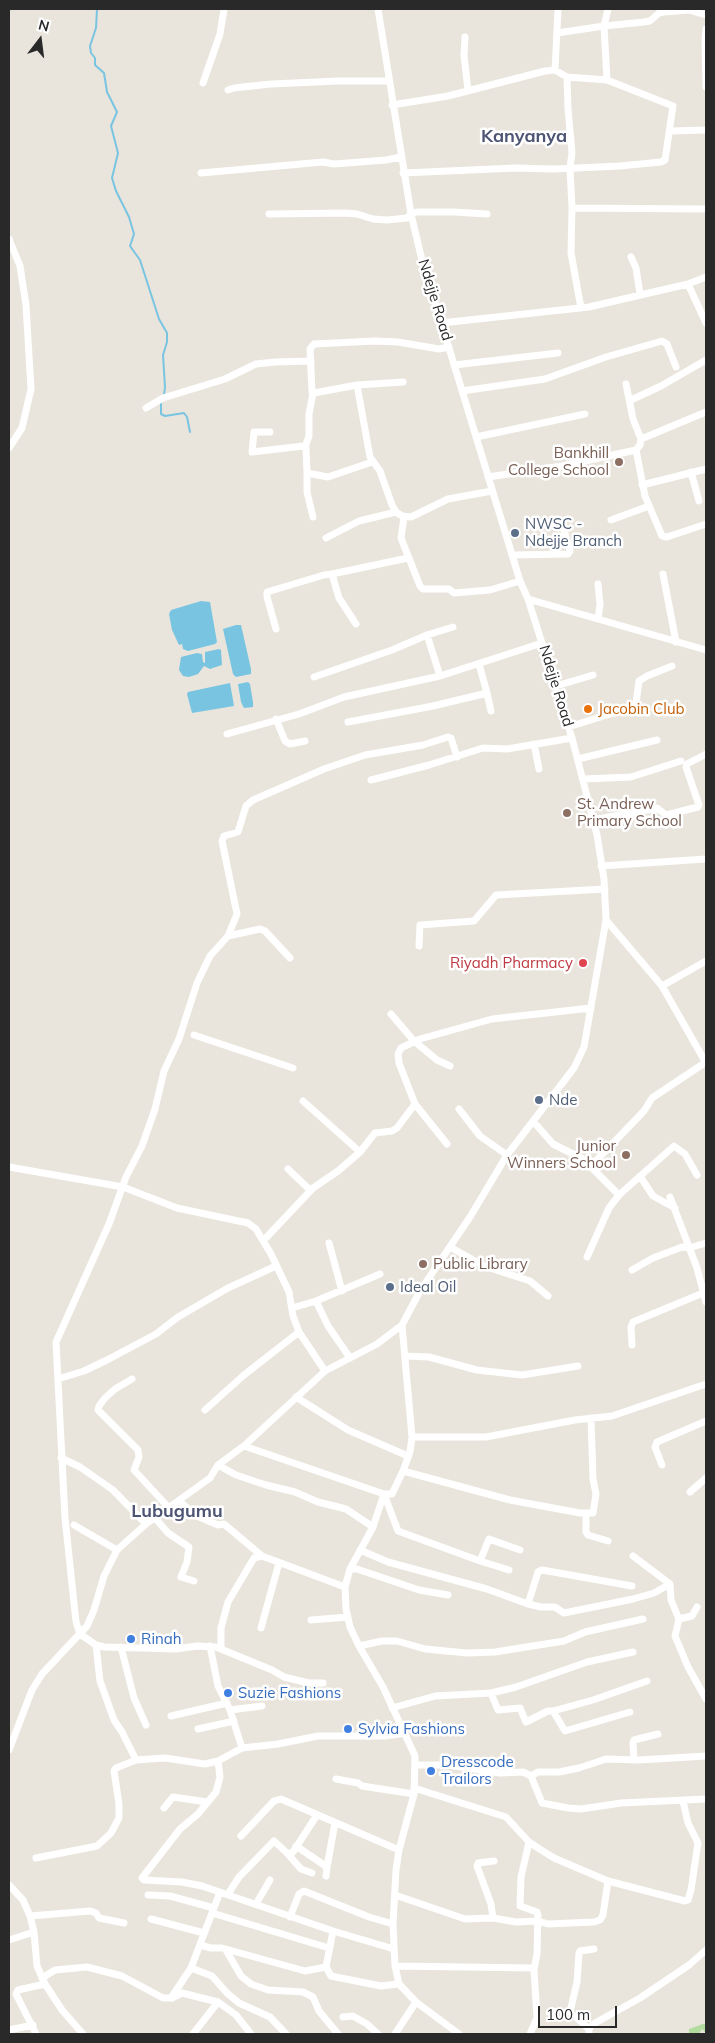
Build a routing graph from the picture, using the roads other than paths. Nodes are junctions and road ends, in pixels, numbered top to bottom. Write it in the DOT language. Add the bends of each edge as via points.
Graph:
graph roads {
  1 [pos="224,9"];
  2 [pos="378,9"];
  3 [pos="558,9"];
  4 [pos="608,9"];
  5 [pos="689,10"];
  6 [pos="706,15"];
  7 [pos="604,26"];
  8 [pos="706,29"];
  9 [pos="557,33"];
  10 [pos="465,37"];
  11 [pos="555,70"];
  12 [pos="567,76"];
  13 [pos="607,80"];
  14 [pos="388,81"];
  15 [pos="203,83"];
  16 [pos="706,87"];
  17 [pos="228,90"];
  18 [pos="468,90"];
  19 [pos="392,105"];
  20 [pos="706,130"];
  21 [pos="670,131"];
  22 [pos="401,157"];
  23 [pos="570,168"];
  24 [pos="200,173"];
  25 [pos="404,173"];
  26 [pos="572,208"];
  27 [pos="706,209"];
  28 [pos="269,214"];
  29 [pos="411,214"];
  30 [pos="487,214"];
  31 [pos="9,239"];
  32 [pos="631,258"];
  33 [pos="706,277"];
  34 [pos="688,284"];
  35 [pos="640,294"];
  36 [pos="581,308"];
  37 [pos="441,323"];
  38 [pos="706,323"];
  39 [pos="449,347"];
  40 [pos="558,352"];
  41 [pos="706,360"];
  42 [pos="311,362"];
  43 [pos="454,365"];
  44 [pos="676,367"];
  45 [pos="403,382"];
  46 [pos="626,384"];
  47 [pos="357,385"];
  48 [pos="462,391"];
  49 [pos="313,393"];
  50 [pos="631,400"];
  51 [pos="146,408"];
  52 [pos="706,412"];
  53 [pos="585,414"];
  54 [pos="270,432"];
  55 [pos="476,437"];
  56 [pos="641,438"];
  57 [pos="305,447"];
  58 [pos="9,448"];
  59 [pos="636,450"];
  60 [pos="372,462"];
  61 [pos="706,469"];
  62 [pos="692,472"];
  63 [pos="307,473"];
  64 [pos="488,477"];
  65 [pos="642,484"];
  66 [pos="492,491"];
  67 [pos="699,501"];
  68 [pos="649,506"];
  69 [pos="396,512"];
  70 [pos="313,517"];
  71 [pos="404,517"];
  72 [pos="611,520"];
  73 [pos="706,524"];
  74 [pos="564,530"];
  75 [pos="326,538"];
  76 [pos="512,555"];
  77 [pos="408,558"];
  78 [pos="332,574"];
  79 [pos="663,574"];
  80 [pos="520,581"];
  81 [pos="598,584"];
  82 [pos="528,599"];
  83 [pos="598,619"];
  84 [pos="356,624"];
  85 [pos="453,628"];
  86 [pos="276,629"];
  87 [pos="427,635"];
  88 [pos="676,642"];
  89 [pos="542,643"];
  90 [pos="706,650"];
  91 [pos="480,664"];
  92 [pos="672,666"];
  93 [pos="593,675"];
  94 [pos="314,676"];
  95 [pos="440,676"];
  96 [pos="556,686"];
  97 [pos="487,693"];
  98 [pos="491,711"];
  99 [pos="276,719"];
  100 [pos="348,722"];
  101 [pos="568,727"];
  102 [pos="227,734"];
  103 [pos="572,738"];
  104 [pos="657,740"];
  105 [pos="305,741"];
  106 [pos="534,744"];
  107 [pos="706,754"];
  108 [pos="457,757"];
  109 [pos="578,759"];
  110 [pos="680,760"];
  111 [pos="539,769"];
  112 [pos="583,779"];
  113 [pos="371,780"];
  114 [pos="593,820"];
  115 [pos="706,859"];
  116 [pos="601,866"];
  117 [pos="605,889"];
  118 [pos="606,920"];
  119 [pos="228,936"];
  120 [pos="419,946"];
  121 [pos="290,958"];
  122 [pos="706,961"];
  123 [pos="662,986"];
  124 [pos="591,1008"];
  125 [pos="391,1014"];
  126 [pos="194,1035"];
  127 [pos="414,1041"];
  128 [pos="706,1062"];
  129 [pos="450,1066"];
  130 [pos="293,1068"];
  131 [pos="302,1101"];
  132 [pos="415,1104"];
  133 [pos="459,1109"];
  134 [pos="533,1121"];
  135 [pos="447,1144"];
  136 [pos="360,1152"];
  137 [pos="507,1155"];
  138 [pos="591,1166"];
  139 [pos="9,1167"];
  140 [pos="288,1169"];
  141 [pos="698,1175"];
  142 [pos="640,1176"];
  143 [pos="123,1187"];
  144 [pos="310,1190"];
  145 [pos="618,1195"];
  146 [pos="670,1197"];
  147 [pos="675,1208"];
  148 [pos="263,1241"];
  149 [pos="329,1243"];
  150 [pos="706,1243"];
  151 [pos="450,1247"];
  152 [pos="689,1248"];
  153 [pos="587,1257"];
  154 [pos="276,1266"];
  155 [pos="632,1270"];
  156 [pos="380,1274"];
  157 [pos="342,1291"];
  158 [pos="703,1293"];
  159 [pos="548,1296"];
  160 [pos="316,1301"];
  161 [pos="706,1302"];
  162 [pos="292,1308"];
  163 [pos="402,1325"];
  164 [pos="299,1332"];
  165 [pos="632,1346"];
  166 [pos="405,1356"];
  167 [pos="350,1358"];
  168 [pos="578,1366"];
  169 [pos="325,1371"];
  170 [pos="58,1379"];
  171 [pos="132,1379"];
  172 [pos="706,1384"];
  173 [pos="296,1397"];
  174 [pos="205,1410"];
  175 [pos="591,1418"];
  176 [pos="706,1421"];
  177 [pos="412,1437"];
  178 [pos="244,1446"];
  179 [pos="408,1456"];
  180 [pos="61,1458"];
  181 [pos="218,1465"];
  182 [pos="662,1465"];
  183 [pos="403,1471"];
  184 [pos="706,1478"];
  185 [pos="690,1492"];
  186 [pos="384,1494"];
  187 [pos="179,1501"];
  188 [pos="169,1508"];
  189 [pos="586,1514"];
  190 [pos="155,1518"];
  191 [pos="146,1524"];
  192 [pos="74,1525"];
  193 [pos="373,1527"];
  194 [pos="608,1541"];
  195 [pos="117,1550"];
  196 [pos="360,1550"];
  197 [pos="520,1550"];
  198 [pos="262,1556"];
  199 [pos="633,1556"];
  200 [pos="480,1561"];
  201 [pos="280,1563"];
  202 [pos="350,1569"];
  203 [pos="509,1570"];
  204 [pos="194,1581"];
  205 [pos="670,1584"];
  206 [pos="632,1586"];
  207 [pos="345,1587"];
  208 [pos="448,1595"];
  209 [pos="528,1604"];
  210 [pos="696,1607"];
  211 [pos="348,1617"];
  212 [pos="643,1619"];
  213 [pos="679,1619"];
  214 [pos="311,1620"];
  215 [pos="261,1628"];
  216 [pos="80,1634"];
  217 [pos="96,1645"];
  218 [pos="210,1646"];
  219 [pos="358,1646"];
  220 [pos="121,1647"];
  221 [pos="221,1648"];
  222 [pos="633,1652"];
  223 [pos="647,1681"];
  224 [pos="323,1683"];
  225 [pos="491,1693"];
  226 [pos="706,1699"];
  227 [pos="228,1706"];
  228 [pos="262,1706"];
  229 [pos="392,1708"];
  230 [pos="553,1711"];
  231 [pos="630,1712"];
  232 [pos="171,1716"];
  233 [pos="234,1721"];
  234 [pos="146,1725"];
  235 [pos="198,1729"];
  236 [pos="405,1733"];
  237 [pos="658,1734"];
  238 [pos="242,1748"];
  239 [pos="9,1750"];
  240 [pos="706,1756"];
  241 [pos="136,1760"];
  242 [pos="634,1760"];
  243 [pos="218,1761"];
  244 [pos="416,1765"];
  245 [pos="531,1776"];
  246 [pos="336,1779"];
  247 [pos="414,1791"];
  248 [pos="706,1799"];
  249 [pos="683,1801"];
  250 [pos="207,1802"];
  251 [pos="164,1808"];
  252 [pos="317,1815"];
  253 [pos="335,1823"];
  254 [pos="241,1836"];
  255 [pos="529,1842"];
  256 [pos="296,1846"];
  257 [pos="399,1850"];
  258 [pos="288,1854"];
  259 [pos="36,1858"];
  260 [pos="494,1861"];
  261 [pos="326,1867"];
  262 [pos="312,1873"];
  263 [pos="326,1876"];
  264 [pos="270,1880"];
  265 [pos="608,1882"];
  266 [pos="9,1885"];
  267 [pos="224,1893"];
  268 [pos="148,1895"];
  269 [pos="395,1895"];
  270 [pos="256,1904"];
  271 [pos="213,1910"];
  272 [pos="30,1916"];
  273 [pos="290,1917"];
  274 [pos="493,1918"];
  275 [pos="151,1919"];
  276 [pos="538,1921"];
  277 [pos="124,1923"];
  278 [pos="393,1924"];
  279 [pos="34,1932"];
  280 [pos="333,1932"];
  281 [pos="204,1933"];
  282 [pos="9,1940"];
  283 [pos="200,1945"];
  284 [pos="329,1948"];
  285 [pos="394,1949"];
  286 [pos="594,1949"];
  287 [pos="226,1950"];
  288 [pos="706,1950"];
  289 [pos="395,1966"];
  290 [pos="326,1967"];
  291 [pos="191,1968"];
  292 [pos="534,1969"];
  293 [pos="44,1981"];
  294 [pos="399,1984"];
  295 [pos="171,1998"];
  296 [pos="218,2002"];
  297 [pos="416,2002"];
  298 [pos="343,2017"];
  299 [pos="33,2025"];
  300 [pos="9,2030"];
  301 [pos="589,2032"];
  302 [pos="36,2034"];
  303 [pos="84,2034"];
  304 [pos="192,2034"];
  305 [pos="251,2034"];
  306 [pos="286,2034"];
  307 [pos="338,2034"];
  308 [pos="378,2034"];
  309 [pos="396,2034"];
  310 [pos="459,2034"];
  311 [pos="530,2034"];
  1 -- 15 [label="street" via="220,34"];
  2 -- 14 [label="street, Ndejje Road"];
  3 -- 9 [label="street"];
  4 -- 7 [label="street"];
  5 -- 6 [label="street"];
  5 -- 7 [label="street" via="659,13 654,19 644,22"];
  7 -- 9 [label="street"];
  7 -- 13 [label="street"];
  8 -- 16 [label="street"];
  9 -- 11 [label="street"];
  10 -- 18 [label="street"];
  11 -- 12 [label="street"];
  11 -- 18 [label="street"];
  12 -- 13 [label="street"];
  12 -- 23 [label="street"];
  13 -- 21 [label="street" via="674,106"];
  14 -- 17 [label="street" via="271,84"];
  14 -- 19 [label="street, Ndejje Road"];
  18 -- 19 [label="street"];
  19 -- 22 [label="street, Ndejje Road"];
  20 -- 21 [label="street"];
  21 -- 23 [label="street" via="666,158 661,162"];
  22 -- 24 [label="street"];
  22 -- 25 [label="street, Ndejje Road"];
  23 -- 25 [label="street"];
  23 -- 26 [label="street"];
  25 -- 29 [label="street, Ndejje Road"];
  26 -- 27 [label="street"];
  26 -- 36 [label="street" via="571,253"];
  28 -- 29 [label="street" via="346,213 387,220 407,218"];
  29 -- 30 [label="street"];
  29 -- 37 [label="street, Ndejje Road"];
  31 -- 58 [label="street" via="20,266 26,305 31,388 22,428"];
  32 -- 35 [label="street"];
  33 -- 34 [label="street"];
  34 -- 35 [label="street"];
  34 -- 38 [label="street"];
  35 -- 36 [label="street"];
  36 -- 37 [label="street"];
  37 -- 39 [label="street, Ndejje Road"];
  39 -- 42 [label="street" via="439,349 375,341 330,342 312,346"];
  39 -- 43 [label="street, Ndejje Road"];
  40 -- 43 [label="street"];
  41 -- 50 [label="street"];
  42 -- 49 [label="street"];
  42 -- 51 [label="street" via="256,364 225,379 163,398"];
  43 -- 48 [label="street, Ndejje Road"];
  44 -- 48 [label="street" via="667,344 662,341 606,357 546,380"];
  45 -- 47 [label="street"];
  46 -- 50 [label="street"];
  47 -- 49 [label="street"];
  47 -- 60 [label="street"];
  48 -- 55 [label="street, Ndejje Road"];
  49 -- 57 [label="street" via="309,414 310,436"];
  50 -- 56 [label="street" via="633,419"];
  52 -- 56 [label="street"];
  53 -- 55 [label="street"];
  54 -- 57 [label="street" via="253,433 253,454"];
  55 -- 64 [label="street, Ndejje Road"];
  56 -- 59 [label="street"];
  57 -- 63 [label="street"];
  59 -- 64 [label="street"];
  59 -- 65 [label="street"];
  60 -- 63 [label="street" via="328,477"];
  60 -- 69 [label="street" via="380,471"];
  61 -- 62 [label="street"];
  62 -- 65 [label="street"];
  62 -- 67 [label="street"];
  63 -- 70 [label="street"];
  64 -- 66 [label="street, Ndejje Road"];
  65 -- 68 [label="street"];
  66 -- 71 [label="street" via="448,499 414,516"];
  66 -- 76 [label="street, Ndejje Road"];
  68 -- 72 [label="street"];
  68 -- 73 [label="street" via="664,537"];
  69 -- 71 [label="street"];
  69 -- 75 [label="street" via="359,521"];
  71 -- 77 [label="street" via="401,538"];
  74 -- 76 [label="street" via="568,554"];
  76 -- 80 [label="street, Ndejje Road"];
  77 -- 78 [label="street"];
  77 -- 80 [label="street" via="423,589 449,589 454,592 490,590"];
  78 -- 84 [label="street" via="339,598"];
  78 -- 86 [label="street" via="267,592"];
  79 -- 88 [label="street"];
  80 -- 82 [label="street, Ndejje Road"];
  81 -- 83 [label="street"];
  82 -- 83 [label="street"];
  82 -- 89 [label="street, Ndejje Road"];
  83 -- 88 [label="street"];
  85 -- 87 [label="street"];
  87 -- 94 [label="street"];
  87 -- 95 [label="street"];
  88 -- 90 [label="street"];
  89 -- 91 [label="street"];
  89 -- 96 [label="street, Ndejje Road"];
  91 -- 95 [label="street"];
  91 -- 97 [label="street"];
  92 -- 101 [label="street" via="639,681 633,707"];
  93 -- 96 [label="street"];
  95 -- 99 [label="street" via="344,697"];
  96 -- 101 [label="street, Ndejje Road"];
  97 -- 98 [label="street"];
  97 -- 100 [label="street"];
  99 -- 102 [label="street"];
  99 -- 105 [label="street" via="285,741 290,744"];
  101 -- 103 [label="street, Ndejje Road"];
  103 -- 106 [label="street"];
  103 -- 109 [label="street, Ndejje Road"];
  104 -- 109 [label="street"];
  106 -- 108 [label="street" via="503,749 483,748"];
  106 -- 111 [label="street"];
  107 -- 114 [label="street" via="687,764 686,768 698,807 666,815 657,808"];
  108 -- 113 [label="street"];
  108 -- 119 [label="street" via="450,737 365,755 324,769 248,804 238,832 224,836 222,841 238,914"];
  109 -- 112 [label="street, Ndejje Road"];
  110 -- 112 [label="street" via="631,777"];
  112 -- 114 [label="street, Ndejje Road"];
  114 -- 116 [label="street, Ndejje Road"];
  115 -- 116 [label="street"];
  116 -- 117 [label="street, Ndejje Road"];
  117 -- 118 [label="street, Ndejje Road"];
  117 -- 120 [label="street" via="498,895 474,921 420,925"];
  118 -- 123 [label="street"];
  118 -- 124 [label="street, Ndejje Road"];
  119 -- 121 [label="street" via="260,929"];
  119 -- 143 [label="street" via="210,956 197,983 179,1039 164,1071 142,1146"];
  122 -- 123 [label="street"];
  123 -- 128 [label="street"];
  124 -- 127 [label="street" via="492,1019"];
  124 -- 134 [label="street, Ndejje Road" via="580,1060"];
  125 -- 127 [label="street"];
  126 -- 130 [label="street"];
  127 -- 129 [label="street"];
  127 -- 132 [label="street" via="401,1048 398,1058"];
  128 -- 138 [label="street" via="652,1098 644,1111"];
  131 -- 136 [label="street"];
  132 -- 135 [label="street"];
  132 -- 136 [label="street" via="397,1128 375,1133"];
  133 -- 137 [label="street" via="480,1136"];
  134 -- 137 [label="street, Ndejje Road"];
  134 -- 138 [label="street" via="553,1144"];
  136 -- 144 [label="street"];
  137 -- 151 [label="street, Ndejje Road"];
  138 -- 145 [label="street"];
  139 -- 143 [label="street"];
  140 -- 144 [label="street"];
  141 -- 142 [label="street" via="685,1154 674,1146"];
  142 -- 145 [label="street"];
  142 -- 147 [label="street" via="653,1196"];
  143 -- 148 [label="street" via="177,1208 248,1223"];
  143 -- 170 [label="street" via="56,1342"];
  144 -- 148 [label="street"];
  145 -- 153 [label="street"];
  146 -- 147 [label="street"];
  147 -- 152 [label="street"];
  148 -- 154 [label="street"];
  149 -- 157 [label="street"];
  150 -- 152 [label="street"];
  151 -- 159 [label="street" via="484,1266 530,1281"];
  151 -- 163 [label="street, Ndejje Road" via="420,1290"];
  152 -- 155 [label="street" via="682,1247 653,1258"];
  152 -- 158 [label="street"];
  154 -- 162 [label="street" via="290,1292"];
  154 -- 170 [label="street" via="228,1288 156,1334 107,1360"];
  156 -- 157 [label="street"];
  157 -- 160 [label="street"];
  158 -- 161 [label="street"];
  158 -- 165 [label="street" via="633,1322"];
  160 -- 162 [label="street"];
  160 -- 167 [label="street" via="328,1326"];
  162 -- 164 [label="street"];
  163 -- 166 [label="street"];
  163 -- 167 [label="street" via="385,1339"];
  164 -- 169 [label="street"];
  164 -- 174 [label="street"];
  166 -- 168 [label="street" via="429,1357 477,1370 522,1375"];
  166 -- 177 [label="street"];
  167 -- 169 [label="street"];
  169 -- 173 [label="street"];
  170 -- 180 [label="street"];
  171 -- 188 [label="street" via="105,1398 98,1410 138,1450 134,1470"];
  172 -- 175 [label="street" via="632,1411"];
  173 -- 178 [label="street"];
  173 -- 179 [label="street" via="342,1427"];
  175 -- 177 [label="street" via="486,1437"];
  175 -- 189 [label="street" via="596,1494 593,1513"];
  176 -- 182 [label="street" via="656,1444"];
  177 -- 179 [label="street"];
  178 -- 181 [label="street"];
  178 -- 186 [label="street"];
  179 -- 183 [label="street"];
  180 -- 191 [label="street" via="113,1490"];
  180 -- 216 [label="street" via="76,1622"];
  181 -- 187 [label="street" via="210,1478"];
  181 -- 193 [label="street" via="236,1475 346,1509"];
  183 -- 186 [label="street" via="392,1494"];
  183 -- 189 [label="street" via="510,1500"];
  184 -- 185 [label="street"];
  186 -- 193 [label="street"];
  186 -- 200 [label="street" via="398,1531"];
  187 -- 188 [label="street"];
  187 -- 198 [label="street" via="197,1516 218,1525 224,1524"];
  188 -- 190 [label="street"];
  189 -- 194 [label="street" via="588,1535"];
  190 -- 191 [label="street"];
  190 -- 204 [label="street" via="168,1533 189,1547 181,1577"];
  191 -- 195 [label="street"];
  192 -- 195 [label="street"];
  193 -- 196 [label="street"];
  195 -- 216 [label="street" via="104,1576 87,1626"];
  196 -- 202 [label="street"];
  196 -- 209 [label="street" via="388,1562 487,1589"];
  197 -- 200 [label="street" via="489,1539"];
  198 -- 201 [label="street"];
  198 -- 221 [label="street" via="251,1562 228,1602 221,1628"];
  199 -- 205 [label="street"];
  200 -- 203 [label="street"];
  201 -- 207 [label="street"];
  201 -- 215 [label="street"];
  202 -- 207 [label="street"];
  202 -- 208 [label="street" via="419,1590"];
  205 -- 209 [label="street" via="633,1599 564,1613 555,1607"];
  205 -- 213 [label="street" via="671,1600"];
  206 -- 209 [label="street" via="540,1570"];
  207 -- 211 [label="street"];
  210 -- 213 [label="street" via="692,1616"];
  211 -- 214 [label="street"];
  211 -- 219 [label="street"];
  212 -- 219 [label="street" via="585,1632 564,1641 495,1652 425,1649 396,1641"];
  213 -- 226 [label="street" via="675,1636"];
  216 -- 217 [label="street"];
  216 -- 239 [label="street" via="42,1674 32,1690"];
  217 -- 220 [label="street"];
  217 -- 241 [label="street" via="100,1681 114,1720"];
  218 -- 220 [label="street" via="176,1649"];
  218 -- 221 [label="street"];
  218 -- 227 [label="street" via="218,1686"];
  219 -- 229 [label="street"];
  220 -- 234 [label="street" via="134,1698"];
  221 -- 224 [label="street" via="284,1677"];
  222 -- 225 [label="street" via="587,1662 529,1684"];
  223 -- 230 [label="street"];
  225 -- 229 [label="street" via="435,1696"];
  225 -- 230 [label="street" via="498,1710 520,1708 526,1722"];
  227 -- 228 [label="street"];
  227 -- 232 [label="street"];
  227 -- 233 [label="street"];
  229 -- 236 [label="street"];
  230 -- 231 [label="street" via="565,1730"];
  233 -- 235 [label="street"];
  233 -- 238 [label="street"];
  236 -- 238 [label="street" via="318,1736"];
  236 -- 244 [label="street"];
  237 -- 242 [label="street" via="634,1740"];
  238 -- 243 [label="street"];
  240 -- 242 [label="street"];
  241 -- 243 [label="street" via="166,1758 199,1764"];
  241 -- 259 [label="street" via="114,1771 119,1818 111,1833 97,1846"];
  242 -- 245 [label="street" via="606,1758 579,1768 538,1772"];
  243 -- 250 [label="street" via="219,1786"];
  244 -- 245 [label="street" via="523,1772"];
  244 -- 247 [label="street"];
  245 -- 249 [label="street" via="546,1805 581,1809 621,1803"];
  246 -- 247 [label="street" via="362,1786"];
  247 -- 255 [label="street" via="506,1817"];
  247 -- 257 [label="street"];
  248 -- 249 [label="street"];
  249 -- 265 [label="street" via="688,1823 698,1843 688,1900"];
  250 -- 251 [label="street" via="173,1797"];
  250 -- 267 [label="street" via="180,1829 142,1878 188,1883"];
  252 -- 253 [label="street"];
  252 -- 254 [label="street" via="287,1801 277,1800"];
  252 -- 256 [label="street"];
  253 -- 257 [label="street"];
  253 -- 261 [label="street"];
  255 -- 265 [label="street" via="554,1858"];
  255 -- 276 [label="street" via="520,1877 520,1906 537,1912"];
  256 -- 258 [label="street"];
  256 -- 261 [label="street"];
  257 -- 269 [label="street"];
  258 -- 262 [label="street" via="301,1869"];
  258 -- 267 [label="street" via="276,1841 272,1841"];
  260 -- 274 [label="street" via="477,1866"];
  261 -- 263 [label="street"];
  264 -- 270 [label="street"];
  265 -- 276 [label="street" via="600,1920 553,1924"];
  266 -- 272 [label="street" via="23,1900"];
  267 -- 270 [label="street"];
  267 -- 271 [label="street"];
  268 -- 271 [label="street" via="170,1896"];
  269 -- 274 [label="street" via="465,1919"];
  269 -- 278 [label="street"];
  270 -- 273 [label="street"];
  271 -- 281 [label="street"];
  271 -- 284 [label="street"];
  272 -- 277 [label="street" via="90,1911 99,1918"];
  272 -- 279 [label="street"];
  273 -- 278 [label="street" via="299,1894 304,1890"];
  273 -- 280 [label="street"];
  274 -- 276 [label="street"];
  275 -- 281 [label="street"];
  276 -- 292 [label="street"];
  278 -- 285 [label="street"];
  279 -- 282 [label="street"];
  279 -- 293 [label="street" via="37,1966"];
  280 -- 284 [label="street"];
  280 -- 285 [label="street"];
  281 -- 283 [label="street"];
  283 -- 287 [label="street"];
  283 -- 291 [label="street"];
  284 -- 290 [label="street"];
  285 -- 289 [label="street"];
  286 -- 301 [label="street" via="578,1953 577,1982 570,2012"];
  287 -- 290 [label="street" via="305,1971"];
  287 -- 307 [label="street" via="241,1976 251,1984 268,1990 303,1992 313,1997 319,2011"];
  288 -- 301 [label="street" via="640,1998 603,2017"];
  289 -- 292 [label="street"];
  289 -- 294 [label="street"];
  290 -- 294 [label="street" via="334,1978 381,1986"];
  291 -- 295 [label="street"];
  291 -- 306 [label="street" via="212,1976 226,1993 239,2003 270,2017"];
  292 -- 311 [label="street" via="537,2018"];
  293 -- 295 [label="street" via="54,1970 87,1967 122,1976 163,1998"];
  293 -- 299 [label="street" via="16,1992"];
  293 -- 303 [label="street" via="62,2010"];
  294 -- 297 [label="street"];
  295 -- 296 [label="street" via="182,1993"];
  296 -- 304 [label="street"];
  296 -- 305 [label="street" via="236,2015"];
  297 -- 309 [label="street"];
  297 -- 310 [label="street"];
  298 -- 308 [label="street" via="352,2016"];
  299 -- 300 [label="street"];
  299 -- 302 [label="street"];
}
